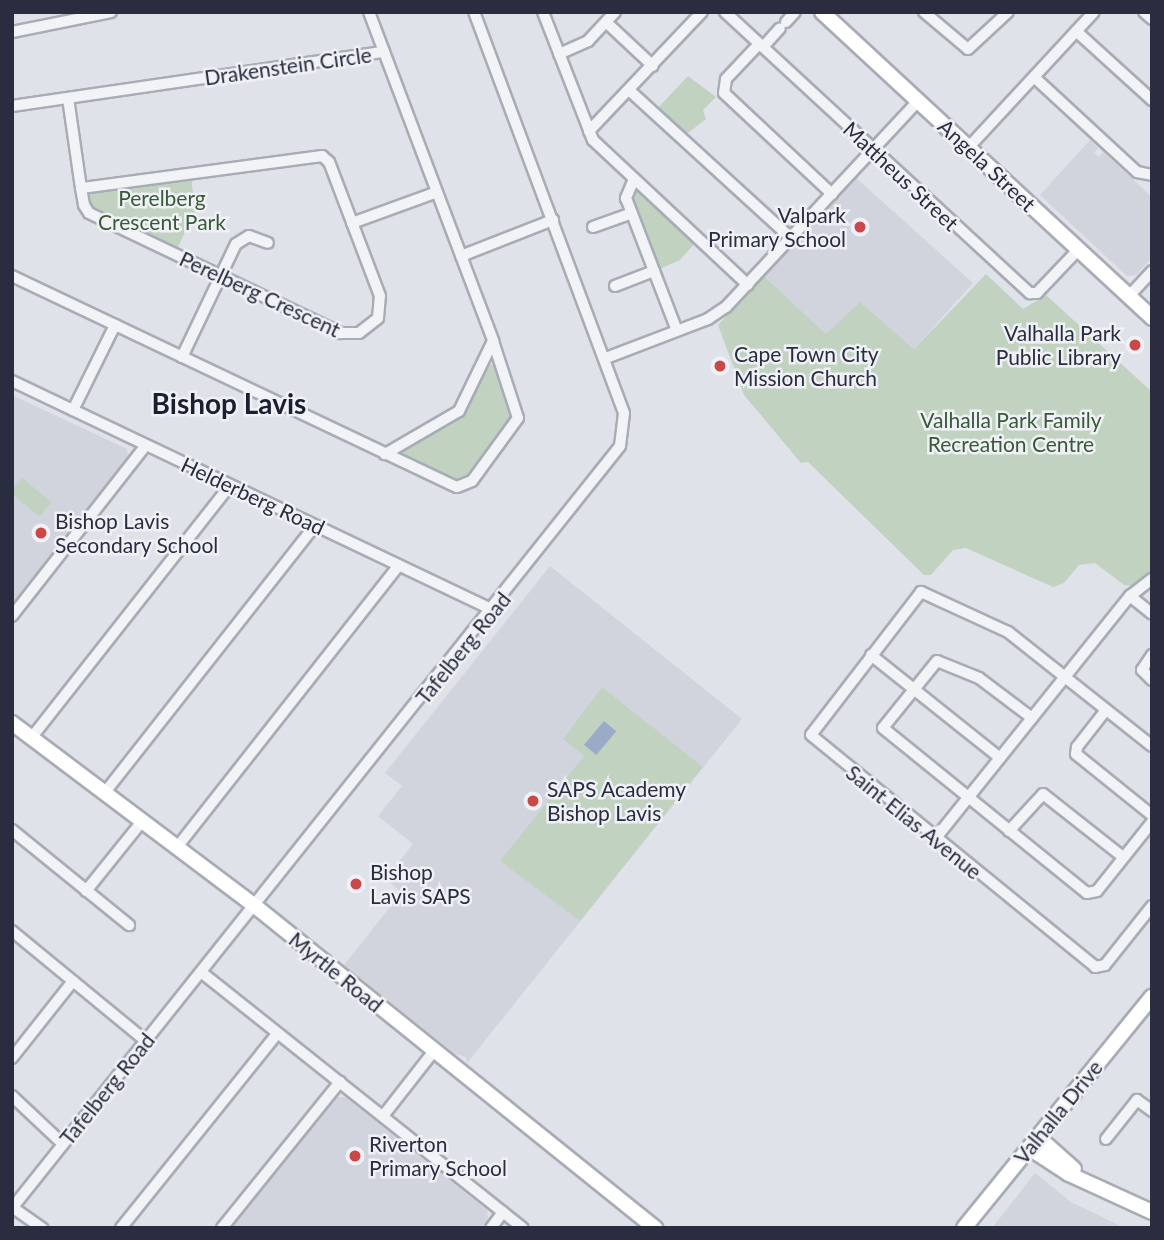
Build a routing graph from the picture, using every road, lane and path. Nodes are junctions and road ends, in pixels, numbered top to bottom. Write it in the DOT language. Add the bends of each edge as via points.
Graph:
graph roads {
  1 [pos="111,12"];
  2 [pos="369,12"];
  3 [pos="474,12"];
  4 [pos="543,12"];
  5 [pos="702,12"];
  6 [pos="725,12"];
  7 [pos="795,12"];
  8 [pos="822,12"];
  9 [pos="1008,12"];
  10 [pos="1094,12"];
  11 [pos="1144,12"];
  12 [pos="614,13"];
  13 [pos="929,14"];
  14 [pos="1152,19"];
  15 [pos="606,22"];
  16 [pos="1076,31"];
  17 [pos="12,32"];
  18 [pos="761,45"];
  19 [pos="384,52"];
  20 [pos="559,54"];
  21 [pos="653,66"];
  22 [pos="1034,77"];
  23 [pos="630,91"];
  24 [pos="68,98"];
  25 [pos="1152,100"];
  26 [pos="918,101"];
  27 [pos="12,106"];
  28 [pos="589,131"];
  29 [pos="968,148"];
  30 [pos="873,150"];
  31 [pos="1152,175"];
  32 [pos="634,179"];
  33 [pos="81,188"];
  34 [pos="437,192"];
  35 [pos="832,194"];
  36 [pos="632,213"];
  37 [pos="553,220"];
  38 [pos="352,223"];
  39 [pos="593,227"];
  40 [pos="791,239"];
  41 [pos="268,243"];
  42 [pos="1078,250"];
  43 [pos="461,256"];
  44 [pos="654,271"];
  45 [pos="1152,271"];
  46 [pos="12,276"];
  47 [pos="221,276"];
  48 [pos="748,285"];
  49 [pos="615,286"];
  50 [pos="1129,296"];
  51 [pos="1152,318"];
  52 [pos="115,325"];
  53 [pos="677,331"];
  54 [pos="493,341"];
  55 [pos="182,357"];
  56 [pos="606,358"];
  57 [pos="12,382"];
  58 [pos="73,411"];
  59 [pos="146,445"];
  60 [pos="385,454"];
  61 [pos="230,485"];
  62 [pos="315,526"];
  63 [pos="399,565"];
  64 [pos="1152,579"];
  65 [pos="1130,596"];
  66 [pos="493,610"];
  67 [pos="1152,614"];
  68 [pos="12,616"];
  69 [pos="1152,655"];
  70 [pos="871,656"];
  71 [pos="1065,677"];
  72 [pos="1152,680"];
  73 [pos="911,688"];
  74 [pos="1106,710"];
  75 [pos="1032,718"];
  76 [pos="12,723"];
  77 [pos="33,737"];
  78 [pos="1150,741"];
  79 [pos="1000,758"];
  80 [pos="106,791"];
  81 [pos="968,798"];
  82 [pos="1152,815"];
  83 [pos="144,820"];
  84 [pos="1152,822"];
  85 [pos="12,830"];
  86 [pos="1009,831"];
  87 [pos="935,839"];
  88 [pos="178,846"];
  89 [pos="1124,858"];
  90 [pos="86,891"];
  91 [pos="255,906"];
  92 [pos="1152,906"];
  93 [pos="129,925"];
  94 [pos="12,932"];
  95 [pos="201,972"];
  96 [pos="73,981"];
  97 [pos="1152,997"];
  98 [pos="278,1033"];
  99 [pos="146,1041"];
  100 [pos="434,1051"];
  101 [pos="12,1058"];
  102 [pos="340,1082"];
  103 [pos="12,1096"];
  104 [pos="1152,1111"];
  105 [pos="383,1116"];
  106 [pos="1105,1139"];
  107 [pos="1034,1143"];
  108 [pos="63,1144"];
  109 [pos="13,1207"];
  110 [pos="503,1212"];
  111 [pos="1152,1212"];
  112 [pos="639,1223"];
  113 [pos="42,1228"];
  114 [pos="121,1228"];
  115 [pos="222,1228"];
  116 [pos="491,1228"];
  117 [pos="523,1228"];
  118 [pos="655,1228"];
  119 [pos="964,1228"];
  1 -- 17 [label="street"];
  2 -- 19 [label="street"];
  3 -- 37 [label="street, Tafelberg Road"];
  4 -- 20 [label="street"];
  5 -- 21 [label="street"];
  6 -- 18 [label="street, Mattheus Street"];
  7 -- 18 [label="street"];
  8 -- 26 [label="street, Angela Street"];
  9 -- 13 [label="street" via="968,49"];
  10 -- 16 [label="street"];
  11 -- 14 [label="street"];
  12 -- 15 [label="street"];
  15 -- 20 [label="street" via="588,41"];
  15 -- 21 [label="street"];
  16 -- 22 [label="street"];
  16 -- 25 [label="street"];
  18 -- 30 [label="street, Mattheus Street"];
  18 -- 35 [label="street" via="726,79 724,93"];
  19 -- 24 [label="street, Drakenstein Circle"];
  19 -- 34 [label="street, Drakenstein Circle"];
  20 -- 28 [label="street"];
  21 -- 23 [label="street"];
  22 -- 29 [label="street"];
  22 -- 31 [label="street" via="1137,172"];
  23 -- 28 [label="street"];
  23 -- 40 [label="street"];
  24 -- 27 [label="street, Drakenstein Circle"];
  24 -- 33 [label="street"];
  26 -- 29 [label="street, Angela Street"];
  26 -- 30 [label="street"];
  28 -- 32 [label="street" via="596,144"];
  29 -- 42 [label="street, Angela Street"];
  30 -- 35 [label="street"];
  30 -- 42 [label="street, Mattheus Street" via="1030,293 1037,293"];
  32 -- 36 [label="street" via="626,192"];
  32 -- 48 [label="street"];
  33 -- 38 [label="street, Perelberg Crescent" via="318,154 329,162"];
  33 -- 47 [label="street, Perelberg Crescent" via="89,213"];
  34 -- 38 [label="street"];
  34 -- 43 [label="street, Drakenstein Circle"];
  35 -- 40 [label="street"];
  36 -- 39 [label="street"];
  36 -- 44 [label="street"];
  37 -- 43 [label="street"];
  37 -- 56 [label="street, Tafelberg Road"];
  38 -- 47 [label="street, Perelberg Crescent" via="381,302 378,318 359,334 341,333"];
  40 -- 48 [label="street"];
  41 -- 47 [label="street" via="249,236 239,241"];
  42 -- 50 [label="street, Angela Street"];
  43 -- 54 [label="street, Drakenstein Circle"];
  44 -- 49 [label="street"];
  44 -- 53 [label="street"];
  45 -- 50 [label="street"];
  46 -- 52 [label="street, Drakenstein Circle"];
  47 -- 55 [label="street"];
  48 -- 53 [label="street" via="718,313"];
  50 -- 51 [label="street, Angela Street"];
  52 -- 55 [label="street, Drakenstein Circle"];
  52 -- 58 [label="street"];
  53 -- 56 [label="street"];
  54 -- 60 [label="street" via="459,411"];
  54 -- 60 [label="street, Drakenstein Circle" via="518,418 472,481 461,487 450,485"];
  55 -- 60 [label="street, Drakenstein Circle"];
  56 -- 66 [label="street, Tafelberg Road" via="624,413 620,446"];
  57 -- 58 [label="street, Helderberg Road"];
  58 -- 59 [label="street, Helderberg Road"];
  59 -- 61 [label="street, Helderberg Road"];
  59 -- 68 [label="street"];
  61 -- 62 [label="street, Helderberg Road"];
  61 -- 77 [label="street"];
  62 -- 63 [label="street, Helderberg Road"];
  62 -- 80 [label="street"];
  63 -- 66 [label="street, Helderberg Road"];
  63 -- 88 [label="street"];
  64 -- 65 [label="street"];
  65 -- 67 [label="street"];
  65 -- 71 [label="street"];
  66 -- 91 [label="street, Tafelberg Road"];
  69 -- 72 [label="street" via="1142,670"];
  70 -- 71 [label="street, Saint Elias Avenue" via="921,592 1008,632"];
  70 -- 73 [label="street"];
  70 -- 87 [label="street, Saint Elias Avenue" via="813,728 811,738"];
  71 -- 74 [label="street"];
  71 -- 75 [label="street"];
  73 -- 75 [label="street" via="932,663 940,661 979,678"];
  73 -- 79 [label="street"];
  73 -- 81 [label="street" via="884,722 884,731"];
  74 -- 78 [label="street"];
  74 -- 82 [label="street" via="1076,754"];
  75 -- 79 [label="street"];
  76 -- 77 [label="street, Myrtle Road"];
  77 -- 80 [label="street, Myrtle Road"];
  79 -- 81 [label="street"];
  80 -- 83 [label="street, Myrtle Road"];
  81 -- 86 [label="street"];
  81 -- 87 [label="street"];
  83 -- 88 [label="street, Myrtle Road"];
  83 -- 90 [label="street"];
  84 -- 89 [label="street"];
  85 -- 90 [label="street"];
  86 -- 89 [label="street" via="1092,893"];
  86 -- 89 [label="street" via="1043,794"];
  87 -- 92 [label="street, Saint Elias Avenue" via="1095,967 1105,965"];
  88 -- 91 [label="street, Myrtle Road"];
  90 -- 93 [label="street"];
  91 -- 95 [label="street, Tafelberg Road"];
  91 -- 100 [label="street, Myrtle Road"];
  94 -- 96 [label="street"];
  95 -- 98 [label="street"];
  95 -- 99 [label="street, Tafelberg Road"];
  96 -- 99 [label="street"];
  96 -- 101 [label="street"];
  97 -- 107 [label="street, Valhalla Drive"];
  98 -- 102 [label="street"];
  98 -- 114 [label="street"];
  99 -- 108 [label="street, Tafelberg Road"];
  100 -- 105 [label="street"];
  100 -- 112 [label="street, Myrtle Road"];
  102 -- 105 [label="street"];
  102 -- 115 [label="street"];
  103 -- 108 [label="street"];
  104 -- 106 [label="street" via="1137,1100"];
  105 -- 110 [label="street"];
  107 -- 111 [label="street" via="1090,1185"];
  107 -- 119 [label="street, Valhalla Drive"];
  108 -- 109 [label="street, Tafelberg Road"];
  109 -- 113 [label="street"];
  110 -- 116 [label="street"];
  110 -- 117 [label="street"];
  112 -- 118 [label="street, Myrtle Road"];
}
